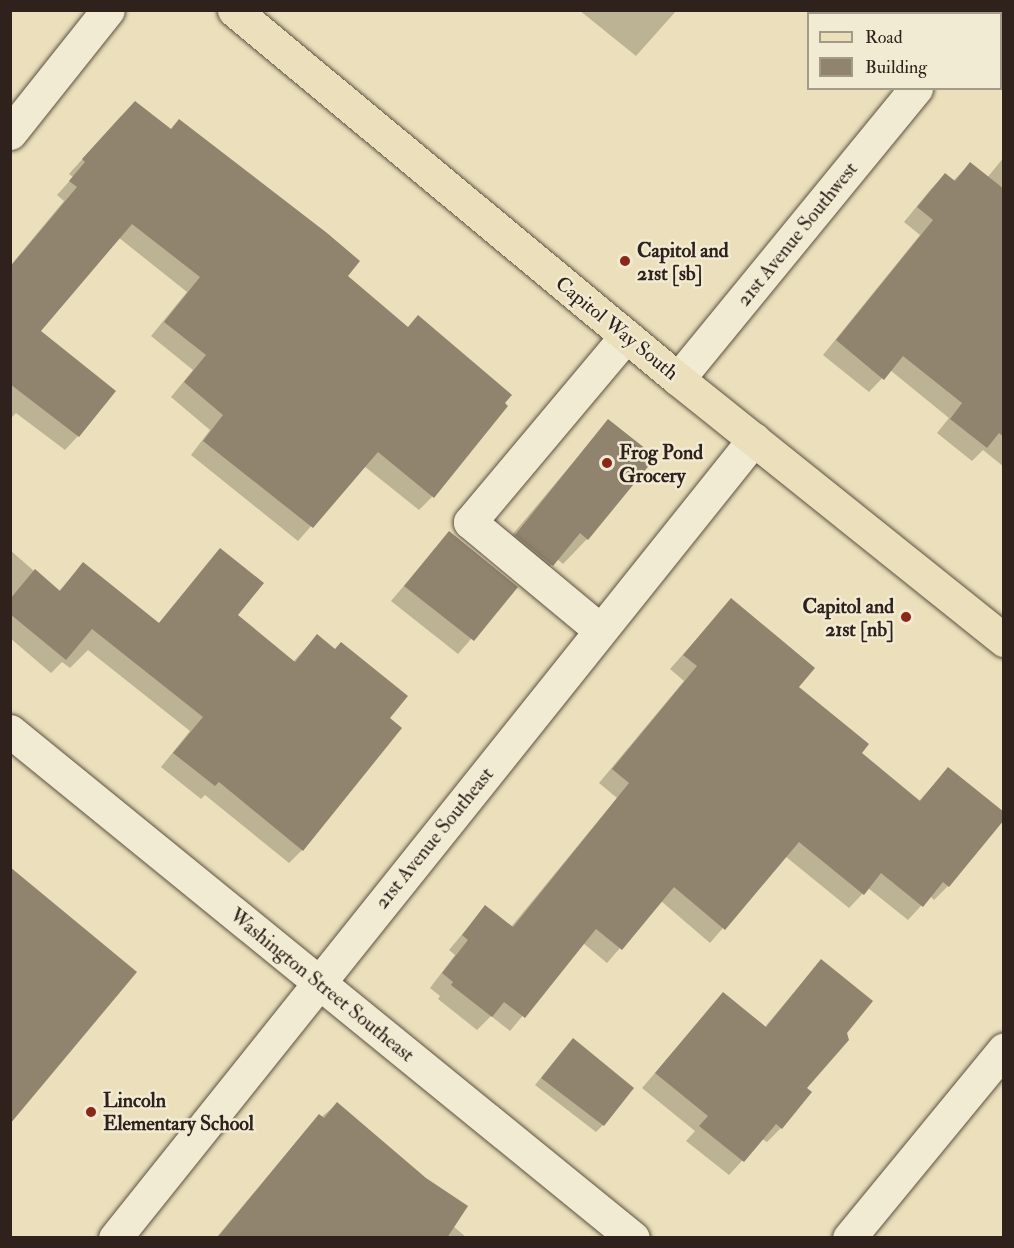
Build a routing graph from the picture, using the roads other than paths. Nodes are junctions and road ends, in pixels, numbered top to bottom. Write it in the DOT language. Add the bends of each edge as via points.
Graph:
graph roads {
  1 [pos="108,10"];
  2 [pos="234,10"];
  3 [pos="914,90"];
  4 [pos="10,133"];
  5 [pos="626,336"];
  6 [pos="678,379"];
  7 [pos="754,439"];
  8 [pos="600,630"];
  9 [pos="1004,640"];
  10 [pos="10,731"];
  11 [pos="318,983"];
  12 [pos="1004,1049"];
  13 [pos="115,1238"];
  14 [pos="633,1238"];
  15 [pos="849,1238"];
  1 -- 4 [label="street"];
  2 -- 5 [label="main road, Capitol Way South"];
  3 -- 6 [label="street, 21st Avenue Southwest"];
  5 -- 6 [label="main road, Capitol Way South"];
  5 -- 8 [label="street" via="470,522"];
  6 -- 7 [label="main road, Capitol Way South"];
  7 -- 8 [label="street, 21st Avenue Southeast"];
  7 -- 9 [label="main road, Capitol Way South"];
  8 -- 11 [label="street, 21st Avenue Southeast"];
  10 -- 11 [label="street, Washington Street Southeast"];
  11 -- 13 [label="street, 21st Avenue Southeast"];
  11 -- 14 [label="street, Washington Street Southeast"];
  12 -- 15 [label="street"];
}
